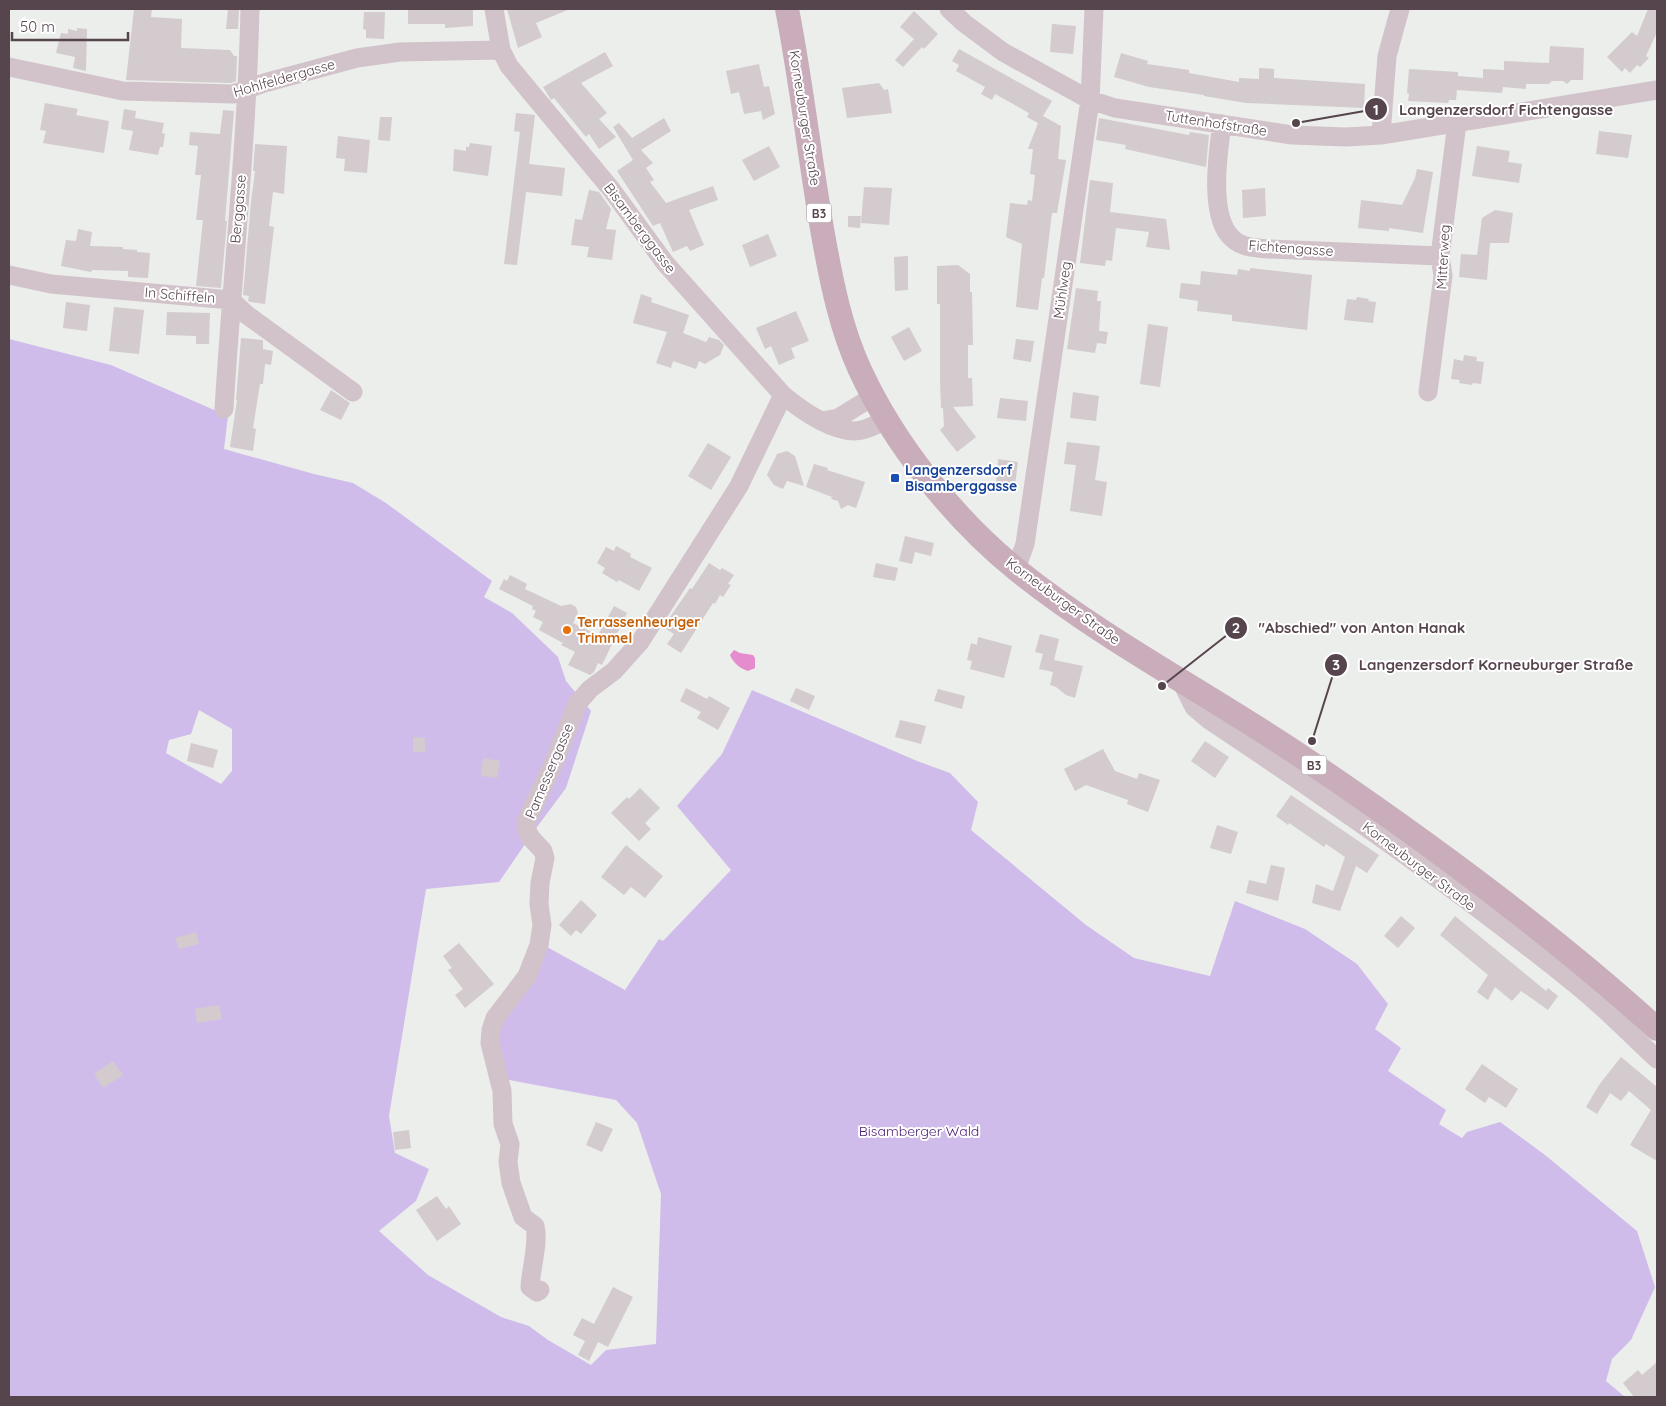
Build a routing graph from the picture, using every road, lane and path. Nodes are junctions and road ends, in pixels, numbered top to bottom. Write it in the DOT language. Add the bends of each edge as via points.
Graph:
graph roads {
  1 [pos="250,9"];
  2 [pos="494,9"];
  3 [pos="787,9"];
  4 [pos="949,9"];
  5 [pos="1094,9"];
  6 [pos="1400,9"];
  7 [pos="501,50"];
  8 [pos="9,67"];
  9 [pos="248,90"];
  10 [pos="1657,90"];
  11 [pos="1090,100"];
  12 [pos="1457,123"];
  13 [pos="1222,124"];
  14 [pos="1381,135"];
  15 [pos="1440,256"];
  16 [pos="9,275"];
  17 [pos="231,300"];
  18 [pos="353,392"];
  19 [pos="1428,392"];
  20 [pos="783,395"];
  21 [pos="874,396"];
  22 [pos="224,409"];
  23 [pos="887,418"];
  24 [pos="823,421"];
  25 [pos="1016,569"];
  26 [pos="1180,679"];
  27 [pos="1657,1029"];
  28 [pos="1657,1059"];
  29 [pos="540,1290"];
  1 -- 9 [label="street, Berggasse"];
  2 -- 7 [label="street, Bisamberggasse"];
  3 -- 21 [label="main road, Korneuburger Straße / B3" via="835,294 852,352"];
  4 -- 11 [label="street, Tuttenhofstraße" via="1003,52"];
  5 -- 11 [label="street, Mühlweg"];
  6 -- 14 [label="street" via="1387,56"];
  7 -- 9 [label="street, Hohlfeldergasse" via="400,52 358,58"];
  7 -- 20 [label="street, Bisamberggasse" via="509,66 612,189 665,263"];
  8 -- 9 [label="street, Hohlfeldergasse" via="124,91 233,94"];
  9 -- 17 [label="street, Berggasse"];
  10 -- 12 [label="street, Tuttenhofstraße"];
  11 -- 13 [label="street, Tuttenhofstraße" via="1116,108"];
  11 -- 25 [label="street, Mühlweg" via="1025,544"];
  12 -- 14 [label="street, Tuttenhofstraße"];
  12 -- 15 [label="street, Mitterweg"];
  13 -- 14 [label="street, Tuttenhofstraße" via="1297,135"];
  13 -- 15 [label="street, Fichtengasse" via="1216,177 1221,220 1226,232 1242,245"];
  15 -- 19 [label="street, Mitterweg" via="1443,276"];
  16 -- 17 [label="street, In Schiffeln" via="51,284"];
  17 -- 18 [label="street, In Schiffeln"];
  17 -- 22 [label="street, Berggasse"];
  20 -- 24 [label="street, Bisamberggasse" via="798,408"];
  20 -- 29 [label="street, Pamessergasse" via="740,486 640,642 577,704 527,820 527,832 546,858 540,883 542,925 539,945 527,976 495,1018 490,1043 502,1091 503,1124 510,1144 511,1183 523,1217 536,1226 530,1287 537,1292"];
  21 -- 23 [label="main road, Korneuburger Straße / B3"];
  21 -- 24 [label="street" via="838,418"];
  23 -- 24 [label="street, Bisamberggasse" via="853,431 832,427"];
  23 -- 25 [label="main road, Korneuburger Straße / B3" via="951,506"];
  25 -- 26 [label="main road, Korneuburger Straße / B3" via="1088,621"];
  26 -- 27 [label="main road, Korneuburger Straße / B3" via="1301,756 1443,857 1573,957"];
  26 -- 28 [label="street, Korneuburger Straße" via="1194,707 1208,719 1416,862 1580,988"];
}
